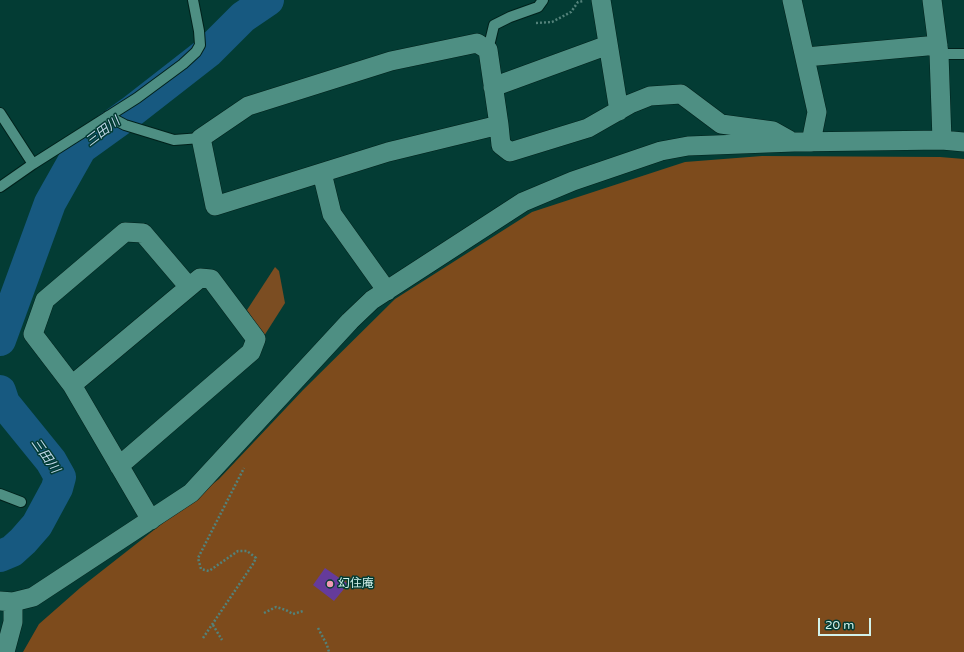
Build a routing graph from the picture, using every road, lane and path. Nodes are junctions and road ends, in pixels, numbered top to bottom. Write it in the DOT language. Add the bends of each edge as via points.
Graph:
graph roads {
  1 [pos="193,0"];
  2 [pos="543,0"];
  3 [pos="601,0"];
  4 [pos="792,0"];
  5 [pos="932,0"];
  6 [pos="608,45"];
  7 [pos="938,49"];
  8 [pos="488,50"];
  9 [pos="964,54"];
  10 [pos="806,57"];
  11 [pos="493,88"];
  12 [pos="619,111"];
  13 [pos="0,113"];
  14 [pos="110,116"];
  15 [pos="498,125"];
  16 [pos="201,138"];
  17 [pos="942,140"];
  18 [pos="803,142"];
  19 [pos="964,142"];
  20 [pos="32,164"];
  21 [pos="322,173"];
  22 [pos="0,187"];
  23 [pos="189,287"];
  24 [pos="387,291"];
  25 [pos="72,385"];
  26 [pos="119,466"];
  27 [pos="244,468"];
  28 [pos="0,494"];
  29 [pos="21,502"];
  30 [pos="151,520"];
  31 [pos="7,601"];
  32 [pos="303,611"];
  33 [pos="264,613"];
  34 [pos="213,625"];
  35 [pos="318,628"];
  36 [pos="204,638"];
  37 [pos="222,640"];
  38 [pos="5,652"];
  39 [pos="329,652"];
  1 -- 14 [label="lane" via="200,45 196,52 158,83"];
  2 -- 8 [label="lane" via="538,8 494,25"];
  3 -- 6 [label="street"];
  4 -- 10 [label="street"];
  5 -- 7 [label="street"];
  6 -- 11 [label="street"];
  6 -- 12 [label="street"];
  7 -- 9 [label="lane"];
  7 -- 10 [label="street"];
  7 -- 17 [label="street"];
  8 -- 11 [label="street"];
  8 -- 16 [label="street" via="478,42 391,61 248,106"];
  10 -- 18 [label="street" via="818,112"];
  11 -- 15 [label="street"];
  12 -- 15 [label="street" via="588,128 510,152 501,145"];
  12 -- 18 [label="street" via="650,96 681,94 721,124 773,131"];
  13 -- 20 [label="lane"];
  14 -- 16 [label="lane" via="126,125 174,140"];
  14 -- 20 [label="lane"];
  15 -- 21 [label="street" via="388,152"];
  16 -- 21 [label="street" via="215,206"];
  17 -- 18 [label="street"];
  17 -- 19 [label="street"];
  18 -- 24 [label="street" via="688,146 661,151 573,181 523,202"];
  20 -- 22 [label="lane"];
  21 -- 24 [label="street" via="332,214"];
  23 -- 25 [label="street"];
  23 -- 25 [label="street" via="142,233 125,232 45,300 42,307 33,334"];
  23 -- 26 [label="street" via="200,278 211,279 256,338 250,352"];
  24 -- 30 [label="street" via="372,300 350,321 190,493"];
  25 -- 26 [label="street"];
  26 -- 30 [label="street"];
  27 -- 34 [label="path" via="198,558 201,569 209,571 238,551 247,551 256,558"];
  28 -- 29 [label="lane"];
  30 -- 31 [label="street" via="33,597"];
  31 -- 38 [label="street" via="12,622"];
  32 -- 33 [label="path" via="293,614 276,608"];
  34 -- 36 [label="path"];
  34 -- 37 [label="path"];
  35 -- 39 [label="path"];
}
